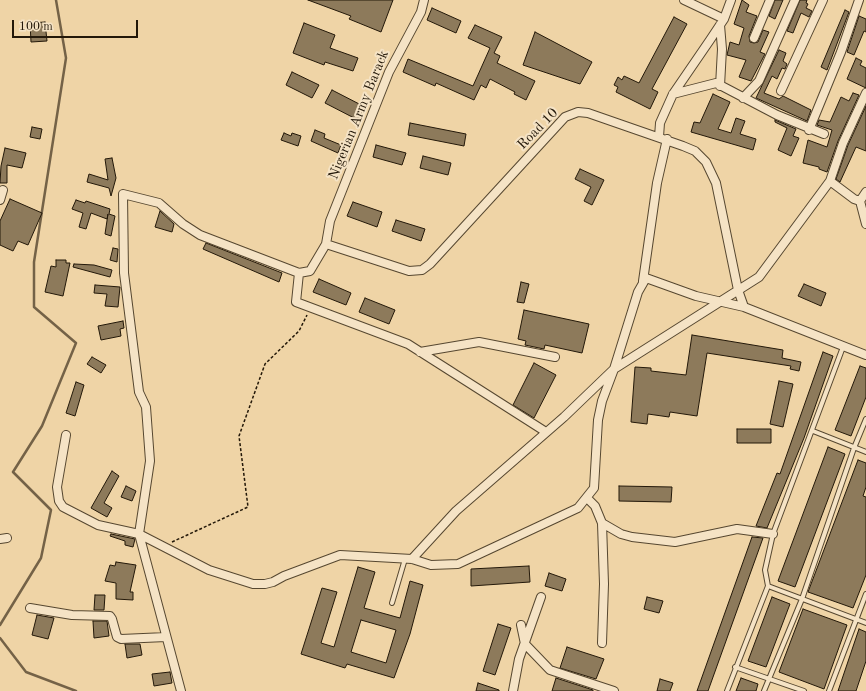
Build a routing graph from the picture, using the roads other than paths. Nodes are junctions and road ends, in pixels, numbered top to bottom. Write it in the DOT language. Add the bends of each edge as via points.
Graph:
graph roads {
  1 [pos="424,0"];
  2 [pos="684,0"];
  3 [pos="731,0"];
  4 [pos="770,0"];
  5 [pos="795,0"];
  6 [pos="823,0"];
  7 [pos="859,0"];
  8 [pos="722,22"];
  9 [pos="754,38"];
  10 [pos="720,86"];
  11 [pos="781,91"];
  12 [pos="866,93"];
  13 [pos="674,94"];
  14 [pos="743,98"];
  15 [pos="809,130"];
  16 [pos="824,134"];
  17 [pos="663,138"];
  18 [pos="830,181"];
  19 [pos="3,190"];
  20 [pos="866,192"];
  21 [pos="0,200"];
  22 [pos="860,201"];
  23 [pos="866,224"];
  24 [pos="326,244"];
  25 [pos="299,273"];
  26 [pos="643,281"];
  27 [pos="738,290"];
  28 [pos="719,300"];
  29 [pos="744,307"];
  30 [pos="843,347"];
  31 [pos="420,352"];
  32 [pos="866,355"];
  33 [pos="555,357"];
  34 [pos="614,369"];
  35 [pos="866,419"];
  36 [pos="813,431"];
  37 [pos="546,432"];
  38 [pos="66,434"];
  39 [pos="854,448"];
  40 [pos="866,452"];
  41 [pos="587,498"];
  42 [pos="602,523"];
  43 [pos="139,534"];
  44 [pos="773,534"];
  45 [pos="408,559"];
  46 [pos="768,586"];
  47 [pos="866,594"];
  48 [pos="541,597"];
  49 [pos="802,599"];
  50 [pos="392,603"];
  51 [pos="30,608"];
  52 [pos="857,620"];
  53 [pos="866,623"];
  54 [pos="521,624"];
  55 [pos="166,637"];
  56 [pos="602,643"];
  57 [pos="525,644"];
  58 [pos="735,667"];
  59 [pos="769,679"];
  60 [pos="180,691"];
  61 [pos="513,691"];
  62 [pos="614,691"];
  63 [pos="727,691"];
  64 [pos="764,691"];
  65 [pos="804,691"];
  66 [pos="829,691"];
  1 -- 24 [label="street, Nigerian Army Barack" via="421,12 389,72 369,121 330,221"];
  2 -- 8 [label="street"];
  3 -- 8 [label="street"];
  4 -- 9 [label="street"];
  5 -- 14 [label="street" via="759,81"];
  6 -- 11 [label="street"];
  7 -- 15 [label="street"];
  8 -- 10 [label="street"];
  8 -- 13 [label="street"];
  10 -- 13 [label="street" via="716,82 710,82"];
  10 -- 14 [label="street"];
  12 -- 18 [label="street" via="843,143"];
  13 -- 17 [label="street" via="660,123"];
  14 -- 15 [label="street"];
  15 -- 16 [label="street"];
  17 -- 24 [label="street, Road 10" via="588,113 578,112 565,117 422,270 409,271"];
  17 -- 26 [label="street"];
  17 -- 27 [label="street, Road 10" via="694,151 712,172"];
  18 -- 22 [label="street"];
  18 -- 27 [label="street" via="759,276"];
  19 -- 21 [label="street"];
  20 -- 22 [label="street"];
  22 -- 23 [label="street"];
  24 -- 25 [label="street, Nigerian Army Barack" via="313,268 305,273"];
  25 -- 31 [label="street" via="296,302 408,344"];
  25 -- 43 [label="street" via="200,235 158,203 123,194 124,273 139,392 146,407 150,461"];
  26 -- 28 [label="street" via="646,278 650,279 696,296"];
  26 -- 34 [label="street"];
  27 -- 28 [label="street"];
  27 -- 29 [label="street, Road 10"];
  28 -- 29 [label="street"];
  28 -- 34 [label="street"];
  29 -- 30 [label="street"];
  30 -- 32 [label="street"];
  30 -- 36 [label="lane"];
  31 -- 33 [label="street" via="479,342"];
  31 -- 37 [label="street"];
  34 -- 37 [label="street"];
  34 -- 41 [label="street" via="598,420 594,488"];
  35 -- 39 [label="lane"];
  36 -- 39 [label="lane"];
  36 -- 44 [label="lane"];
  37 -- 45 [label="street" via="456,510"];
  38 -- 43 [label="street" via="57,487 61,504 98,525"];
  39 -- 40 [label="lane"];
  39 -- 49 [label="lane"];
  41 -- 42 [label="street" via="595,506"];
  41 -- 45 [label="street" via="568,514 458,564 431,565"];
  42 -- 44 [label="street" via="632,537 675,542 737,529"];
  42 -- 56 [label="street"];
  43 -- 45 [label="street" via="209,570 253,584 274,582 340,555"];
  43 -- 55 [label="street"];
  44 -- 46 [label="lane" via="765,570"];
  45 -- 50 [label="lane"];
  46 -- 49 [label="lane"];
  46 -- 58 [label="lane"];
  47 -- 52 [label="lane"];
  48 -- 57 [label="street"];
  49 -- 52 [label="lane"];
  49 -- 59 [label="lane"];
  51 -- 55 [label="street" via="72,615 110,616 117,637 121,639"];
  52 -- 53 [label="lane"];
  52 -- 66 [label="lane"];
  54 -- 57 [label="street"];
  55 -- 60 [label="street"];
  57 -- 61 [label="street" via="517,665"];
  57 -- 62 [label="street" via="554,672"];
  58 -- 59 [label="lane"];
  58 -- 63 [label="lane"];
  59 -- 64 [label="lane"];
  59 -- 65 [label="lane"];
}
